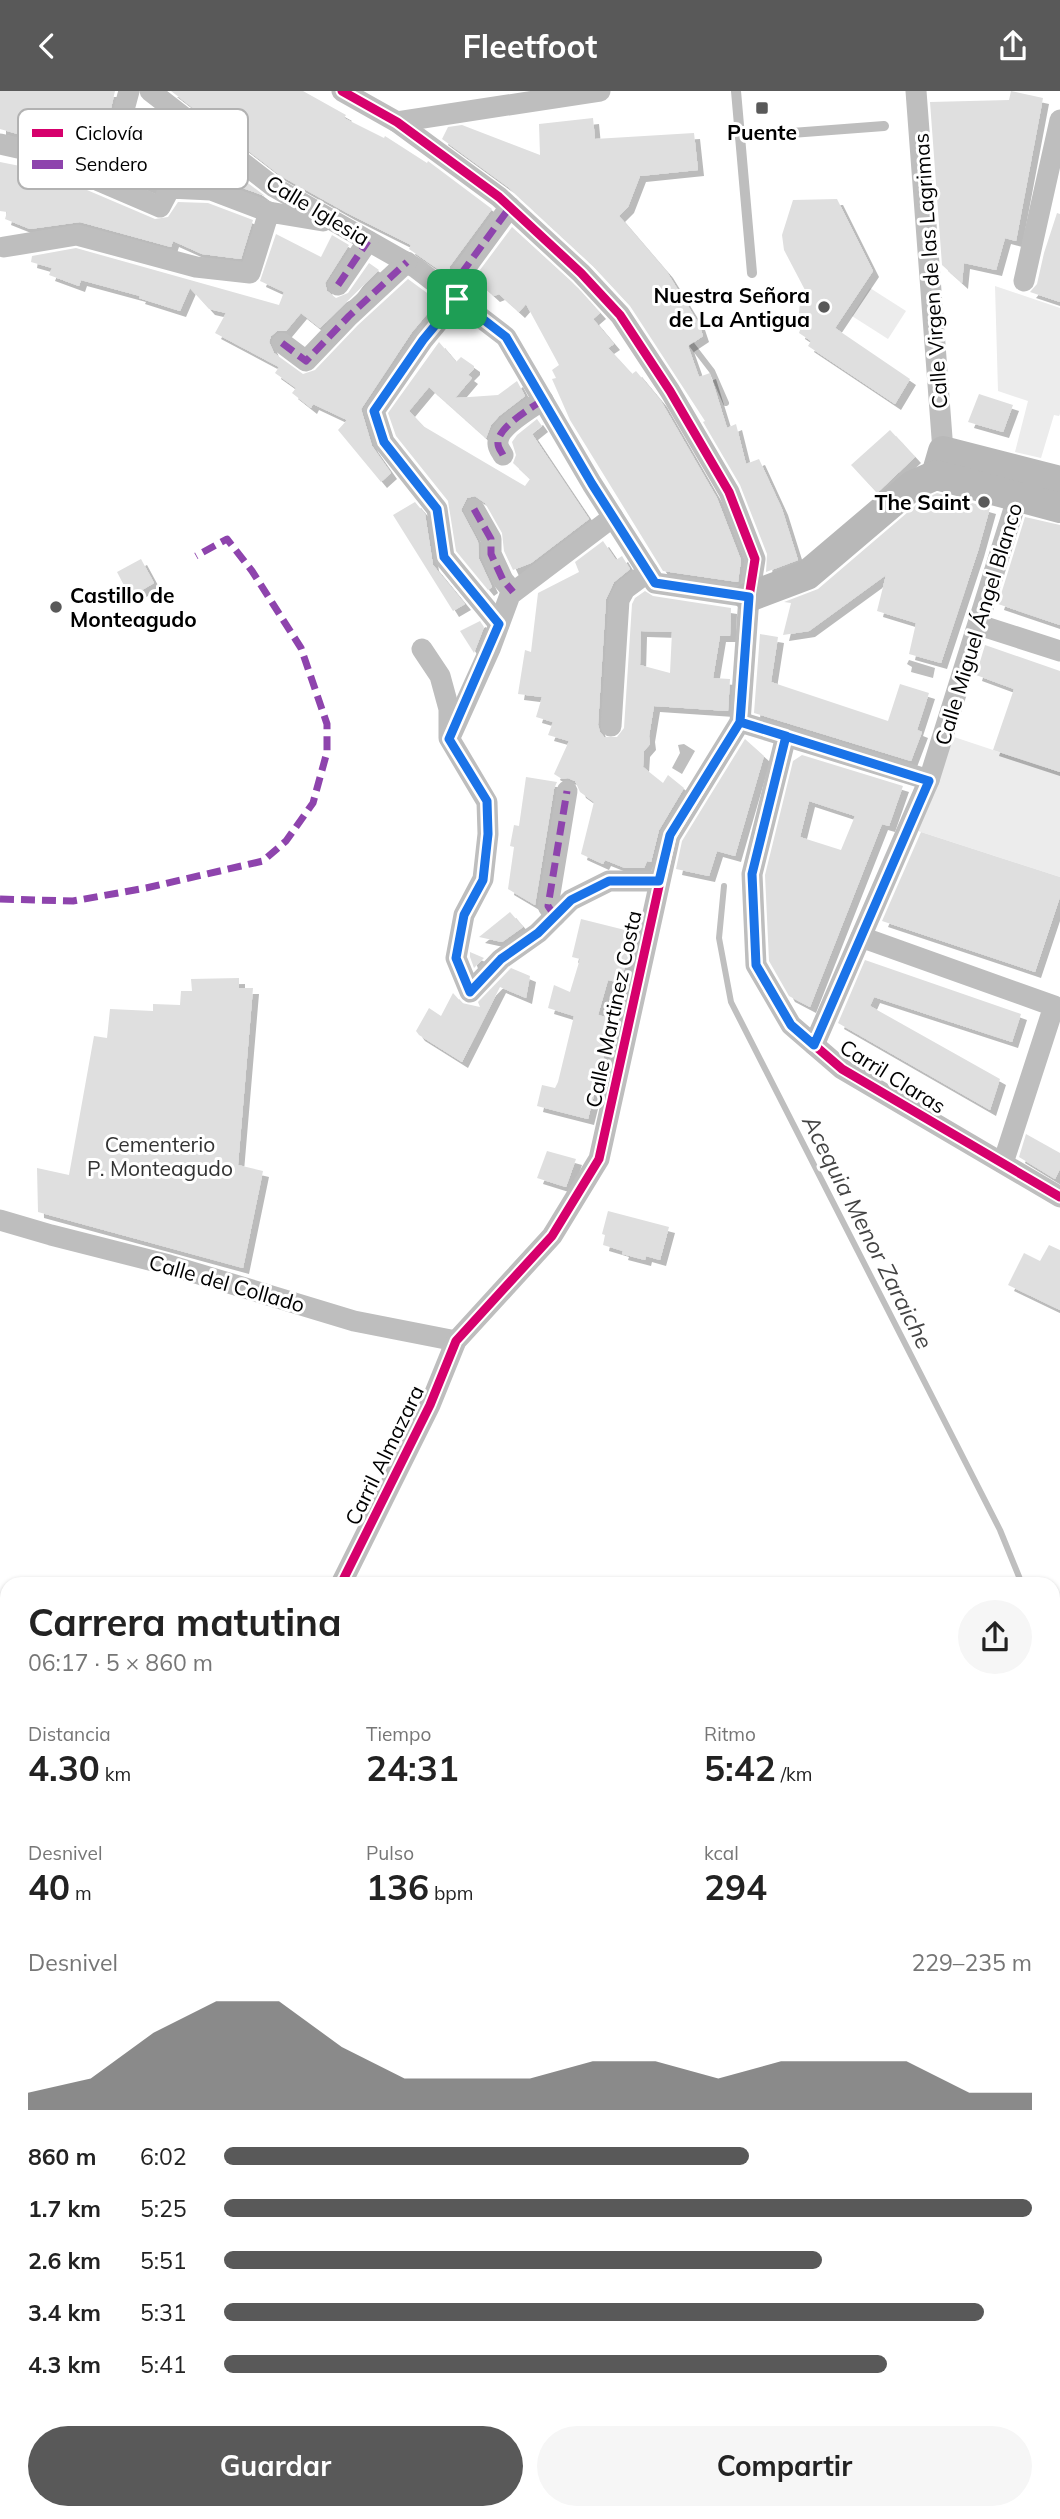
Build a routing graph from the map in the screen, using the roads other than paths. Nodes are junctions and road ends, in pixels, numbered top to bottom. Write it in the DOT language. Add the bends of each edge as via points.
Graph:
graph roads {
  1 [pos="129,91"];
  2 [pos="149,91"];
  3 [pos="342,91"];
  4 [pos="600,91"];
  5 [pos="736,91"];
  6 [pos="916,91"];
  7 [pos="124,109"];
  8 [pos="172,109"];
  9 [pos="1060,120"];
  10 [pos="397,122"];
  11 [pos="884,126"];
  12 [pos="740,137"];
  13 [pos="0,144"];
  14 [pos="18,149"];
  15 [pos="248,167"];
  16 [pos="118,189"];
  17 [pos="169,189"];
  18 [pos="190,189"];
  19 [pos="510,207"];
  20 [pos="269,212"];
  21 [pos="339,224"];
  22 [pos="368,241"];
  23 [pos="4,247"];
  24 [pos="407,262"];
  25 [pos="752,273"];
  26 [pos="461,274"];
  27 [pos="1024,281"];
  28 [pos="338,285"];
  29 [pos="457,299"];
  30 [pos="282,343"];
  31 [pos="543,400"];
  32 [pos="503,455"];
  33 [pos="940,463"];
  34 [pos="1060,481"];
  35 [pos="1021,484"];
  36 [pos="1060,508"];
  37 [pos="474,509"];
  38 [pos="613,517"];
  39 [pos="649,572"];
  40 [pos="513,592"];
  41 [pos="749,597"];
  42 [pos="499,624"];
  43 [pos="979,625"];
  44 [pos="422,649"];
  45 [pos="1060,651"];
  46 [pos="740,722"];
  47 [pos="611,726"];
  48 [pos="786,736"];
  49 [pos="449,739"];
  50 [pos="929,781"];
  51 [pos="567,792"];
  52 [pos="659,881"];
  53 [pos="555,916"];
  54 [pos="861,937"];
  55 [pos="1058,1001"];
  56 [pos="814,1045"];
  57 [pos="1003,1163"];
  58 [pos="1060,1197"];
  59 [pos="0,1220"];
  60 [pos="456,1341"];
  61 [pos="344,1577"];
  1 -- 7 [label="street"];
  2 -- 8 [label="street, Calle Iglesia"];
  3 -- 10 [label="street, Calle Martinez Costa"];
  4 -- 10 [label="street"];
  5 -- 12 [label="lane"];
  6 -- 33 [label="street, Calle Virgen de las Lagrimas"];
  9 -- 27 [label="street"];
  10 -- 19 [label="street, Calle Martinez Costa"];
  11 -- 12 [label="lane"];
  12 -- 25 [label="lane"];
  13 -- 14 [label="street"];
  15 -- 21 [label="street, Calle Iglesia"];
  16 -- 17 [label="street" via="160,207"];
  18 -- 20 [label="street" via="211,190"];
  19 -- 26 [label="street"];
  19 -- 41 [label="street, Calle Martinez Costa" via="620,315 670,391 729,492 755,559"];
  20 -- 21 [label="street"];
  20 -- 23 [label="street" via="250,273 196,267 76,235"];
  21 -- 22 [label="street, Calle Iglesia"];
  22 -- 24 [label="street, Calle Iglesia"];
  22 -- 28 [label="street"];
  24 -- 29 [label="street, Calle Iglesia"];
  24 -- 30 [label="street" via="306,361"];
  29 -- 31 [label="street, Calle Iglesia" via="506,337"];
  29 -- 42 [label="street" via="374,411 384,442 437,509 444,557"];
  31 -- 32 [label="street" via="505,428 498,444"];
  31 -- 38 [label="street, Calle Iglesia"];
  33 -- 35 [label="street"];
  33 -- 41 [label="street" via="807,575"];
  34 -- 35 [label="street"];
  35 -- 36 [label="street"];
  35 -- 43 [label="street, Calle Miguel Ángel Blanco"];
  37 -- 40 [label="street" via="491,539 491,554 503,580"];
  38 -- 39 [label="street, Calle Iglesia"];
  38 -- 40 [label="street"];
  39 -- 41 [label="street" via="655,583"];
  39 -- 47 [label="street" via="625,589 619,600"];
  40 -- 42 [label="street"];
  41 -- 46 [label="street, Calle Martinez Costa"];
  42 -- 49 [label="street"];
  43 -- 45 [label="street"];
  43 -- 50 [label="street, Calle Miguel Ángel Blanco"];
  44 -- 49 [label="street" via="440,676 449,709"];
  46 -- 48 [label="street"];
  46 -- 52 [label="street, Calle Martinez Costa" via="670,835"];
  48 -- 50 [label="street"];
  48 -- 56 [label="street, Carril Claras" via="752,874 756,965 791,1025"];
  49 -- 53 [label="street" via="487,801 483,880 464,915 456,958 470,992 501,959"];
  50 -- 54 [label="street, Calle Miguel Ángel Blanco"];
  51 -- 53 [label="street" via="548,906"];
  52 -- 53 [label="street" via="609,881 571,900"];
  52 -- 60 [label="street, Calle Martinez Costa" via="599,1159 552,1236"];
  54 -- 55 [label="street"];
  54 -- 56 [label="street, Calle Miguel Ángel Blanco"];
  55 -- 57 [label="street"];
  56 -- 57 [label="street, Carril Claras" via="842,1069"];
  57 -- 58 [label="street, Carril Claras"];
  59 -- 60 [label="street, Calle del Collado" via="354,1321"];
  60 -- 61 [label="street, Carril Almazara" via="430,1405"];
}
